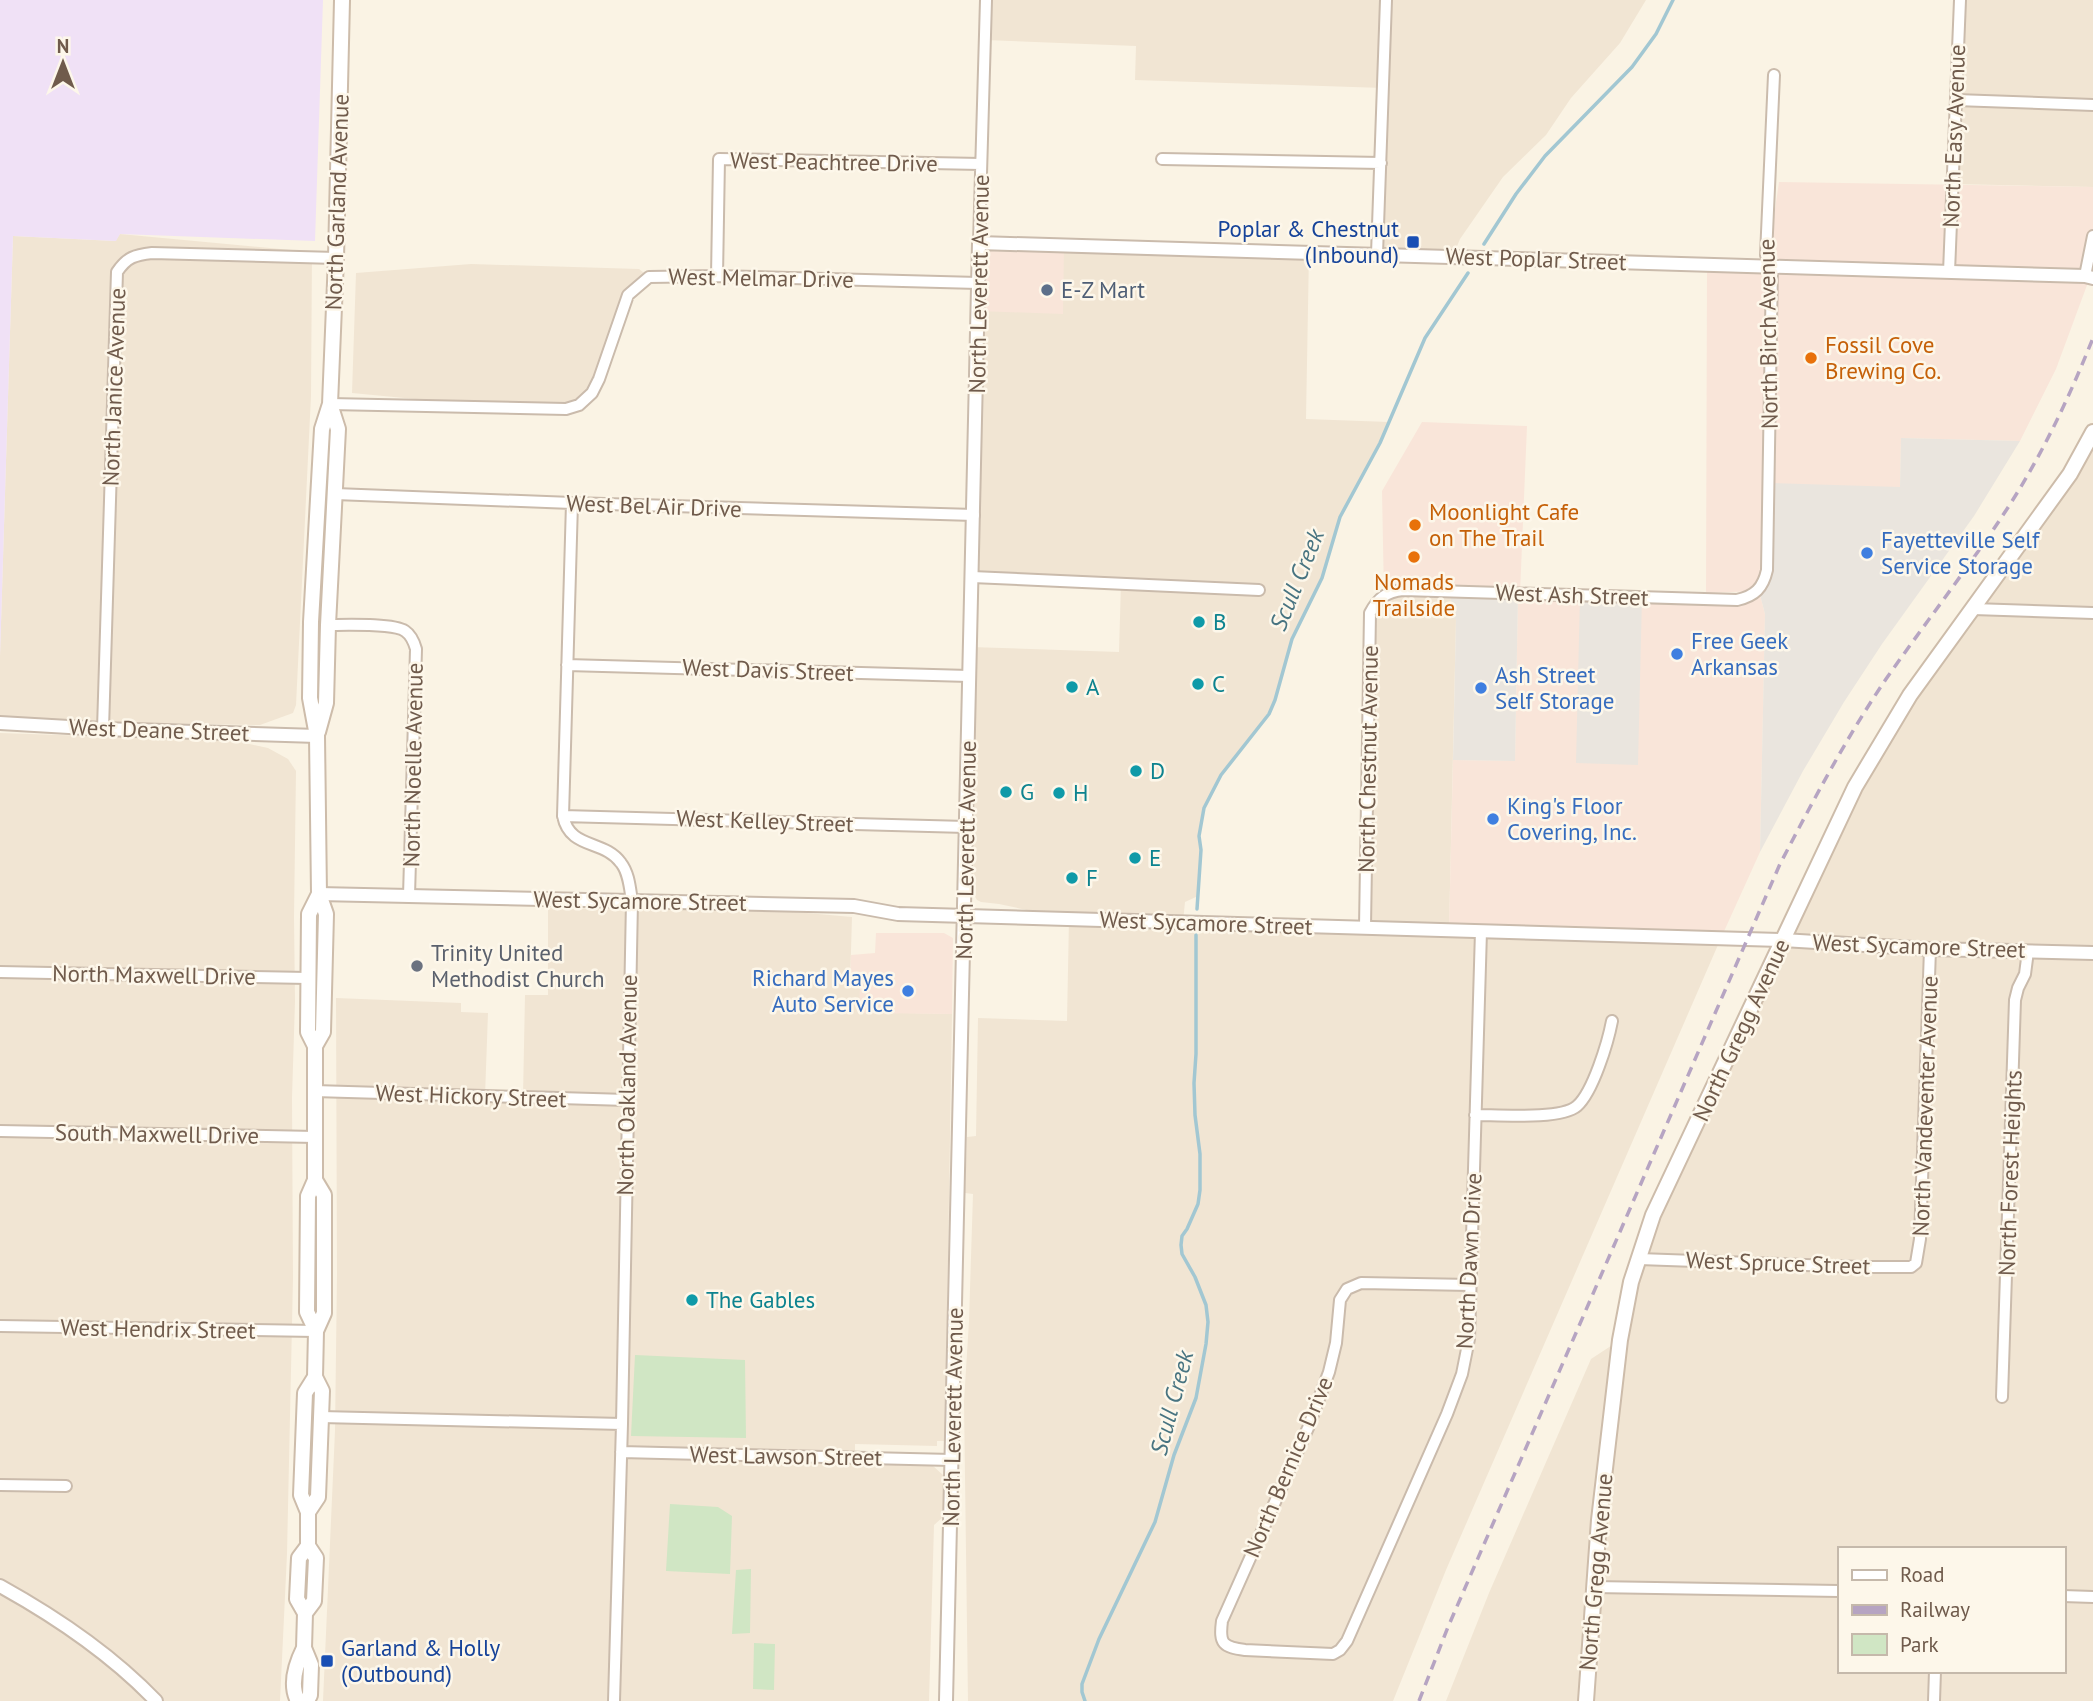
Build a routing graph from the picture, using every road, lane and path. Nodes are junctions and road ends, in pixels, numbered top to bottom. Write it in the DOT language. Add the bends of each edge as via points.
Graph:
graph roads {
  1 [pos="342,0"];
  2 [pos="986,0"];
  3 [pos="1386,0"];
  4 [pos="1960,0"];
  5 [pos="1774,75"];
  6 [pos="1956,100"];
  7 [pos="2093,105"];
  8 [pos="1162,159"];
  9 [pos="1381,163"];
  10 [pos="981,164"];
  11 [pos="2093,236"];
  12 [pos="979,243"];
  13 [pos="1377,254"];
  14 [pos="336,258"];
  15 [pos="1772,266"];
  16 [pos="1949,272"];
  17 [pos="717,276"];
  18 [pos="2089,277"];
  19 [pos="978,283"];
  20 [pos="330,404"];
  21 [pos="2093,432"];
  22 [pos="2089,449"];
  23 [pos="335,494"];
  24 [pos="572,503"];
  25 [pos="974,515"];
  26 [pos="972,577"];
  27 [pos="1259,590"];
  28 [pos="1759,591"];
  29 [pos="1384,595"];
  30 [pos="1973,609"];
  31 [pos="2093,613"];
  32 [pos="328,625"];
  33 [pos="567,665"];
  34 [pos="969,676"];
  35 [pos="0,723"];
  36 [pos="103,729"];
  37 [pos="317,736"];
  38 [pos="563,816"];
  39 [pos="966,827"];
  40 [pos="319,894"];
  41 [pos="409,897"];
  42 [pos="632,901"];
  43 [pos="965,916"];
  44 [pos="1365,927"];
  45 [pos="1482,931"];
  46 [pos="1783,940"];
  47 [pos="1930,949"];
  48 [pos="2028,951"];
  49 [pos="2093,953"];
  50 [pos="0,972"];
  51 [pos="308,978"];
  52 [pos="1612,1021"];
  53 [pos="315,1046"];
  54 [pos="314,1091"];
  55 [pos="627,1100"];
  56 [pos="1475,1115"];
  57 [pos="0,1131"];
  58 [pos="315,1137"];
  59 [pos="1639,1259"];
  60 [pos="1916,1263"];
  61 [pos="1471,1285"];
  62 [pos="0,1326"];
  63 [pos="316,1331"];
  64 [pos="315,1377"];
  65 [pos="2002,1397"];
  66 [pos="321,1417"];
  67 [pos="622,1424"];
  68 [pos="621,1451"];
  69 [pos="952,1460"];
  70 [pos="0,1485"];
  71 [pos="66,1486"];
  72 [pos="308,1512"];
  73 [pos="0,1586"];
  74 [pos="1593,1587"];
  75 [pos="1838,1591"];
  76 [pos="2065,1596"];
  77 [pos="2093,1597"];
  78 [pos="1223,1642"];
  79 [pos="304,1648"];
  80 [pos="1935,1673"];
  81 [pos="156,1701"];
  82 [pos="298,1701"];
  83 [pos="307,1701"];
  84 [pos="614,1701"];
  85 [pos="946,1701"];
  86 [pos="1586,1701"];
  87 [pos="1934,1701"];
  1 -- 14 [label="main road, North Garland Avenue"];
  2 -- 10 [label="street, North Leverett Avenue"];
  3 -- 9 [label="street"];
  4 -- 6 [label="street, North Easy Avenue"];
  5 -- 15 [label="street, North Birch Avenue" via="1766,255"];
  6 -- 7 [label="street"];
  6 -- 16 [label="street, North Easy Avenue"];
  8 -- 9 [label="street"];
  9 -- 13 [label="street"];
  10 -- 12 [label="street, North Leverett Avenue"];
  10 -- 17 [label="street, West Peachtree Drive" via="719,159"];
  11 -- 18 [label="street"];
  12 -- 13 [label="street, West Poplar Street"];
  12 -- 19 [label="street, North Leverett Avenue"];
  13 -- 15 [label="street, West Poplar Street"];
  14 -- 20 [label="main road, North Garland Avenue"];
  14 -- 36 [label="street, North Janice Avenue" via="152,253 124,261 117,272"];
  15 -- 16 [label="street, West Poplar Street"];
  15 -- 28 [label="street, North Birch Avenue" via="1767,570"];
  16 -- 18 [label="street, West Poplar Street"];
  17 -- 19 [label="street, West Melmar Drive"];
  17 -- 20 [label="street, West Melmar Drive" via="649,277 628,295 599,379 579,405 566,409"];
  19 -- 25 [label="street, North Leverett Avenue"];
  20 -- 23 [label="main road, North Garland Avenue" via="338,429"];
  20 -- 37 [label="main road, North Garland Avenue" via="322,429 312,622 310,703"];
  21 -- 22 [label="main road, North Gregg Avenue"];
  22 -- 30 [label="main road, North Gregg Avenue"];
  23 -- 24 [label="street, West Bel Air Drive"];
  23 -- 32 [label="main road, North Garland Avenue"];
  24 -- 25 [label="street, West Bel Air Drive"];
  24 -- 33 [label="street"];
  25 -- 26 [label="street, North Leverett Avenue"];
  26 -- 27 [label="street"];
  26 -- 34 [label="street, North Leverett Avenue"];
  28 -- 29 [label="street, West Ash Street" via="1737,600 1403,590"];
  29 -- 44 [label="street, North Chestnut Avenue" via="1370,613"];
  30 -- 31 [label="street"];
  30 -- 46 [label="main road, North Gregg Avenue" via="1886,732"];
  32 -- 37 [label="main road, North Garland Avenue" via="326,703"];
  32 -- 41 [label="street, North Noelle Avenue" via="398,628 416,649"];
  33 -- 34 [label="street, West Davis Street"];
  33 -- 38 [label="street"];
  34 -- 39 [label="street, North Leverett Avenue"];
  35 -- 36 [label="street, West Deane Street"];
  36 -- 37 [label="street, West Deane Street"];
  37 -- 40 [label="main road, North Garland Avenue"];
  38 -- 39 [label="street, West Kelley Street"];
  38 -- 42 [label="street, North Oakland Avenue" via="573,836 609,851 622,863"];
  39 -- 43 [label="street, North Leverett Avenue"];
  40 -- 41 [label="street, West Sycamore Street"];
  40 -- 51 [label="main road, North Garland Avenue" via="309,914"];
  40 -- 53 [label="main road, North Garland Avenue" via="326,914 323,1032"];
  41 -- 42 [label="street, West Sycamore Street"];
  42 -- 43 [label="street, West Sycamore Street" via="854,906 898,914"];
  42 -- 55 [label="street, North Oakland Avenue"];
  43 -- 44 [label="street, West Sycamore Street"];
  43 -- 69 [label="street, North Leverett Avenue"];
  44 -- 45 [label="street, West Sycamore Street"];
  45 -- 46 [label="street, West Sycamore Street"];
  45 -- 56 [label="street, North Dawn Drive"];
  46 -- 47 [label="street, West Sycamore Street"];
  46 -- 59 [label="main road, North Gregg Avenue" via="1653,1215"];
  47 -- 48 [label="street, West Sycamore Street"];
  47 -- 60 [label="street, North Vandeventer Avenue"];
  48 -- 49 [label="street, West Sycamore Street"];
  48 -- 65 [label="street, North Forest Heights" via="2015,1000"];
  50 -- 51 [label="street, North Maxwell Drive"];
  51 -- 53 [label="main road, North Garland Avenue" via="308,1032"];
  52 -- 56 [label="street" via="1607,1044 1576,1108 1538,1115"];
  53 -- 54 [label="main road, North Garland Avenue"];
  54 -- 55 [label="street, West Hickory Street"];
  54 -- 58 [label="main road, North Garland Avenue"];
  55 -- 67 [label="street, North Oakland Avenue"];
  56 -- 61 [label="street, North Dawn Drive"];
  57 -- 58 [label="street, South Maxwell Drive"];
  58 -- 63 [label="main road, North Garland Avenue" via="315,1180 308,1196 307,1312"];
  59 -- 60 [label="street, West Spruce Street" via="1860,1267"];
  59 -- 74 [label="main road, North Gregg Avenue" via="1620,1340"];
  61 -- 78 [label="street, North Bernice Drive" via="1361,1283 1347,1289 1340,1300 1329,1372 1222,1621"];
  61 -- 78 [label="street, North Dawn Drive" via="1462,1374 1347,1641 1332,1654 1245,1650"];
  62 -- 63 [label="street, West Hendrix Street"];
  63 -- 64 [label="main road, North Garland Avenue"];
  64 -- 66 [label="main road, North Garland Avenue" via="322,1391"];
  64 -- 72 [label="main road, North Garland Avenue" via="304,1393 301,1495"];
  66 -- 67 [label="street"];
  66 -- 72 [label="main road, North Garland Avenue" via="318,1496"];
  67 -- 68 [label="street, North Oakland Avenue"];
  68 -- 69 [label="street, West Lawson Street"];
  68 -- 84 [label="street, North Oakland Avenue"];
  69 -- 85 [label="street, North Leverett Avenue"];
  70 -- 71 [label="street"];
  72 -- 79 [label="main road, North Garland Avenue" via="308,1546 299,1558 297,1600 305,1613"];
  73 -- 81 [label="street" via="97,1649"];
  74 -- 75 [label="street"];
  74 -- 86 [label="main road, North Gregg Avenue"];
  76 -- 77 [label="street"];
  79 -- 82 [label="main road, North Garland Avenue" via="295,1666"];
  79 -- 83 [label="main road, North Garland Avenue" via="311,1665"];
  80 -- 87 [label="street"];
}
